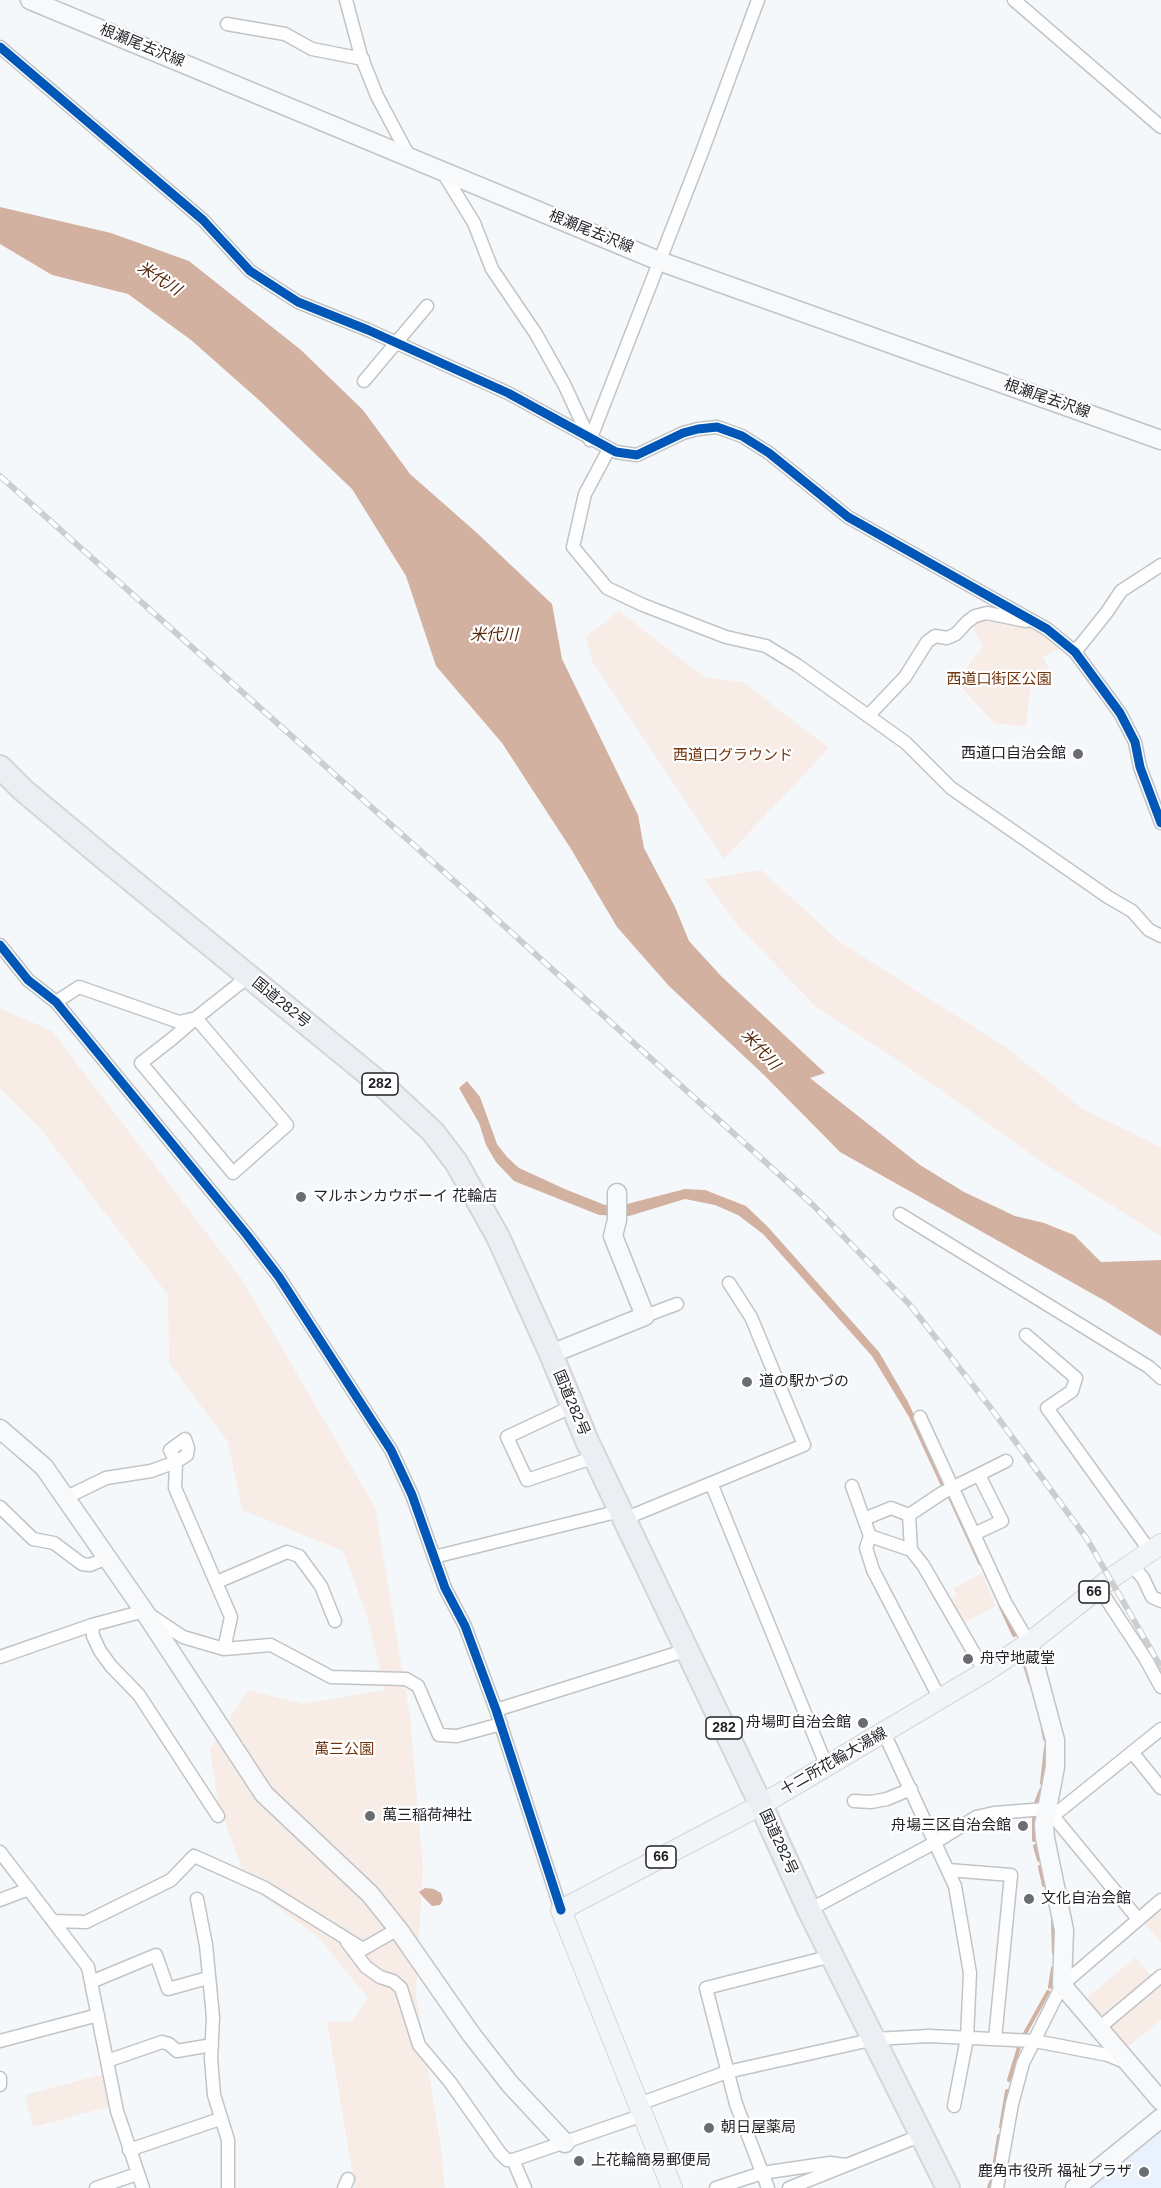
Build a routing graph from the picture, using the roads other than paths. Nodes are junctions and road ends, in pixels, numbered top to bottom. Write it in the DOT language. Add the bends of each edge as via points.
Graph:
graph roads {
  1 [pos="30,0"];
  2 [pos="346,0"];
  3 [pos="758,0"];
  4 [pos="1014,0"];
  5 [pos="227,24"];
  6 [pos="0,47"];
  7 [pos="363,59"];
  8 [pos="1161,127"];
  9 [pos="410,158"];
  10 [pos="441,171"];
  11 [pos="659,261"];
  12 [pos="427,306"];
  13 [pos="396,342"];
  14 [pos="364,381"];
  15 [pos="590,440"];
  16 [pos="1161,440"];
  17 [pos="609,449"];
  18 [pos="1161,565"];
  19 [pos="1039,624"];
  20 [pos="1075,652"];
  21 [pos="868,716"];
  22 [pos="0,767"];
  23 [pos="1161,823"];
  24 [pos="1161,936"];
  25 [pos="0,945"];
  26 [pos="249,976"];
  27 [pos="56,1002"];
  28 [pos="196,1018"];
  29 [pos="617,1196"];
  30 [pos="900,1214"];
  31 [pos="729,1283"];
  32 [pos="677,1304"];
  33 [pos="645,1316"];
  34 [pos="1026,1335"];
  35 [pos="551,1354"];
  36 [pos="1161,1378"];
  37 [pos="573,1406"];
  38 [pos="920,1417"];
  39 [pos="0,1429"];
  40 [pos="595,1457"];
  41 [pos="1006,1461"];
  42 [pos="979,1475"];
  43 [pos="711,1483"];
  44 [pos="852,1486"];
  45 [pos="948,1491"];
  46 [pos="65,1498"];
  47 [pos="0,1507"];
  48 [pos="622,1515"];
  49 [pos="909,1515"];
  50 [pos="864,1519"];
  51 [pos="974,1534"];
  52 [pos="870,1536"];
  53 [pos="1157,1549"];
  54 [pos="911,1550"];
  55 [pos="434,1557"];
  56 [pos="107,1558"];
  57 [pos="1131,1564"];
  58 [pos="216,1582"];
  59 [pos="1099,1588"];
  60 [pos="1161,1601"];
  61 [pos="144,1611"];
  62 [pos="335,1621"];
  63 [pos="92,1625"];
  64 [pos="1029,1643"];
  65 [pos="224,1649"];
  66 [pos="687,1650"];
  67 [pos="0,1657"];
  68 [pos="985,1672"];
  69 [pos="1161,1687"];
  70 [pos="940,1699"];
  71 [pos="496,1710"];
  72 [pos="501,1724"];
  73 [pos="1161,1728"];
  74 [pos="884,1733"];
  75 [pos="1132,1752"];
  76 [pos="827,1767"];
  77 [pos="1161,1788"];
  78 [pos="910,1789"];
  79 [pos="854,1801"];
  80 [pos="761,1805"];
  81 [pos="1050,1812"];
  82 [pos="218,1816"];
  83 [pos="936,1842"];
  84 [pos="0,1852"];
  85 [pos="948,1870"];
  86 [pos="29,1889"];
  87 [pos="197,1899"];
  88 [pos="0,1900"];
  89 [pos="1161,1900"];
  90 [pos="561,1910"];
  91 [pos="809,1910"];
  92 [pos="1138,1919"];
  93 [pos="53,1921"];
  94 [pos="398,1929"];
  95 [pos="340,1933"];
  96 [pos="832,1956"];
  97 [pos="1161,1976"];
  98 [pos="208,1978"];
  99 [pos="91,1982"];
  100 [pos="1062,1985"];
  101 [pos="98,2015"];
  102 [pos="1099,2028"];
  103 [pos="967,2038"];
  104 [pos="875,2039"];
  105 [pos="995,2039"];
  106 [pos="0,2041"];
  107 [pos="1035,2042"];
  108 [pos="212,2045"];
  109 [pos="107,2061"];
  110 [pos="1130,2064"];
  111 [pos="727,2072"];
  112 [pos="0,2078"];
  113 [pos="0,2085"];
  114 [pos="1161,2101"];
  115 [pos="954,2106"];
  116 [pos="641,2109"];
  117 [pos="1161,2118"];
  118 [pos="220,2119"];
  119 [pos="922,2135"];
  120 [pos="565,2143"];
  121 [pos="129,2150"];
  122 [pos="513,2160"];
  123 [pos="847,2165"];
  124 [pos="762,2173"];
  125 [pos="137,2174"];
  126 [pos="96,2188"];
  127 [pos="143,2188"];
  128 [pos="228,2188"];
  129 [pos="525,2188"];
  130 [pos="672,2188"];
  131 [pos="716,2188"];
  132 [pos="768,2188"];
  133 [pos="789,2188"];
  134 [pos="948,2188"];
  135 [pos="997,2188"];
  136 [pos="1075,2188"];
  1 -- 9 [label="street, 根瀬尾去沢線"];
  2 -- 7 [label="street"];
  3 -- 11 [label="street"];
  4 -- 8 [label="street"];
  5 -- 7 [label="street" via="285,34 312,48"];
  6 -- 13 [label="street" via="203,220 250,271 298,302"];
  7 -- 9 [label="street" via="377,96"];
  9 -- 10 [label="street, 根瀬尾去沢線"];
  10 -- 11 [label="street, 根瀬尾去沢線"];
  10 -- 15 [label="street" via="474,223 492,269 564,384"];
  11 -- 15 [label="street"];
  11 -- 16 [label="street, 根瀬尾去沢線"];
  12 -- 13 [label="street"];
  13 -- 14 [label="street"];
  13 -- 15 [label="street" via="508,393"];
  15 -- 17 [label="street"];
  17 -- 19 [label="street" via="637,455 683,434 717,427 742,436 848,517"];
  17 -- 21 [label="street" via="585,494 573,547 608,588 726,637 766,646"];
  18 -- 20 [label="street" via="1121,591"];
  19 -- 20 [label="street"];
  19 -- 21 [label="street" via="987,614 975,616 947,638 935,636 905,677"];
  20 -- 23 [label="street" via="1120,713 1135,742"];
  21 -- 24 [label="street" via="906,743 951,788 1132,911 1149,930"];
  22 -- 26 [label="highway, 国道282号 / 282"];
  25 -- 27 [label="street" via="28,980"];
  26 -- 28 [label="street"];
  26 -- 35 [label="highway, 国道282号 / 282" via="433,1132 456,1162 498,1237"];
  27 -- 28 [label="street" via="79,987 179,1022"];
  27 -- 55 [label="street" via="279,1277 392,1450"];
  28 -- 28 [label="street" via="141,1063 233,1173 287,1125"];
  29 -- 33 [label="street" via="612,1236"];
  30 -- 36 [label="street"];
  31 -- 43 [label="street" via="751,1317 804,1445"];
  32 -- 33 [label="street"];
  33 -- 35 [label="street"];
  34 -- 53 [label="street" via="1077,1378 1072,1391 1047,1408"];
  35 -- 37 [label="highway, 国道282号 / 282"];
  37 -- 40 [label="highway, 国道282号 / 282"];
  37 -- 40 [label="street" via="507,1437 527,1480"];
  38 -- 45 [label="street"];
  39 -- 46 [label="street" via="44,1467"];
  40 -- 48 [label="highway, 国道282号 / 282"];
  41 -- 42 [label="street"];
  42 -- 45 [label="street"];
  42 -- 51 [label="street" via="1002,1521"];
  43 -- 48 [label="street"];
  43 -- 76 [label="street"];
  44 -- 50 [label="street"];
  45 -- 49 [label="street"];
  45 -- 51 [label="street"];
  46 -- 56 [label="street"];
  46 -- 58 [label="street" via="106,1478 151,1471 176,1462 175,1488"];
  47 -- 56 [label="street" via="33,1539 54,1543 82,1564"];
  48 -- 55 [label="street"];
  48 -- 66 [label="highway, 国道282号 / 282"];
  49 -- 50 [label="street" via="891,1508"];
  49 -- 54 [label="street"];
  50 -- 52 [label="street"];
  51 -- 64 [label="street"];
  52 -- 54 [label="street"];
  52 -- 70 [label="street" via="866,1548 873,1569"];
  53 -- 57 [label="main road, 十二所花輪大湯線 / 66"];
  54 -- 68 [label="street"];
  55 -- 71 [label="street"];
  56 -- 61 [label="street"];
  57 -- 59 [label="main road, 十二所花輪大湯線 / 66"];
  57 -- 60 [label="street" via="1152,1596"];
  58 -- 62 [label="street" via="287,1552 299,1556 321,1586"];
  58 -- 65 [label="street" via="231,1617"];
  59 -- 64 [label="main road, 十二所花輪大湯線 / 66"];
  59 -- 69 [label="street"];
  61 -- 63 [label="street"];
  61 -- 65 [label="street" via="183,1637"];
  61 -- 94 [label="street" via="264,1794 370,1893"];
  63 -- 67 [label="street"];
  63 -- 82 [label="street" via="100,1651 139,1695"];
  64 -- 68 [label="main road, 十二所花輪大湯線 / 66"];
  64 -- 81 [label="street" via="1055,1740"];
  65 -- 72 [label="street" via="271,1645 331,1677 406,1679 418,1686 439,1735 458,1736"];
  66 -- 71 [label="street"];
  66 -- 80 [label="highway, 国道282号 / 282"];
  68 -- 70 [label="main road, 十二所花輪大湯線 / 66"];
  70 -- 74 [label="main road, 十二所花輪大湯線 / 66"];
  71 -- 72 [label="street"];
  72 -- 90 [label="street"];
  73 -- 75 [label="street"];
  74 -- 76 [label="main road, 十二所花輪大湯線 / 66"];
  74 -- 78 [label="street"];
  75 -- 77 [label="street"];
  75 -- 81 [label="street"];
  76 -- 80 [label="main road, 十二所花輪大湯線 / 66"];
  78 -- 79 [label="street" via="887,1799"];
  78 -- 83 [label="street"];
  80 -- 90 [label="main road, 十二所花輪大湯線 / 66"];
  80 -- 91 [label="highway, 国道282号 / 282"];
  81 -- 83 [label="street" via="976,1817"];
  81 -- 92 [label="street"];
  81 -- 100 [label="street" via="1045,1838 1064,1930"];
  83 -- 85 [label="street"];
  83 -- 91 [label="street"];
  84 -- 86 [label="street"];
  85 -- 103 [label="street" via="955,1887 970,1973"];
  85 -- 105 [label="street" via="1011,1875"];
  86 -- 88 [label="street"];
  86 -- 93 [label="street"];
  87 -- 98 [label="street"];
  89 -- 92 [label="street"];
  90 -- 116 [label="main road"];
  91 -- 96 [label="highway, 国道282号 / 282"];
  92 -- 100 [label="street"];
  93 -- 95 [label="street" via="86,1922 171,1880 194,1856 265,1888"];
  93 -- 99 [label="street" via="88,1966"];
  94 -- 95 [label="street" via="363,1949"];
  94 -- 120 [label="street" via="510,2084"];
  95 -- 122 [label="street" via="366,1967 401,1989 419,2045 500,2153"];
  96 -- 104 [label="highway, 国道282号 / 282"];
  96 -- 111 [label="street" via="706,1988"];
  97 -- 102 [label="street"];
  98 -- 99 [label="street" via="168,1989 156,1955"];
  98 -- 108 [label="street"];
  99 -- 101 [label="street"];
  100 -- 102 [label="street"];
  100 -- 107 [label="street"];
  101 -- 106 [label="street"];
  101 -- 109 [label="street"];
  102 -- 110 [label="street"];
  103 -- 104 [label="street"];
  103 -- 105 [label="street"];
  103 -- 115 [label="street"];
  104 -- 111 [label="street"];
  104 -- 119 [label="highway, 国道282号 / 282"];
  105 -- 107 [label="street"];
  107 -- 110 [label="street" via="1108,2055"];
  107 -- 135 [label="street" via="1023,2063 1012,2104"];
  108 -- 109 [label="street" via="177,2051 162,2042"];
  108 -- 118 [label="street" via="214,2095"];
  109 -- 121 [label="street"];
  110 -- 114 [label="street"];
  111 -- 116 [label="street"];
  111 -- 124 [label="street"];
  112 -- 113 [label="street"];
  116 -- 120 [label="street"];
  116 -- 130 [label="main road"];
  117 -- 136 [label="street"];
  118 -- 121 [label="street"];
  118 -- 128 [label="street" via="228,2140"];
  119 -- 123 [label="street"];
  119 -- 134 [label="highway, 国道282号 / 282"];
  120 -- 122 [label="street"];
  121 -- 125 [label="street"];
  122 -- 129 [label="street"];
  123 -- 124 [label="street" via="830,2163"];
  123 -- 133 [label="street"];
  124 -- 131 [label="street"];
  124 -- 132 [label="street"];
  125 -- 126 [label="street"];
  125 -- 127 [label="street"];
}
